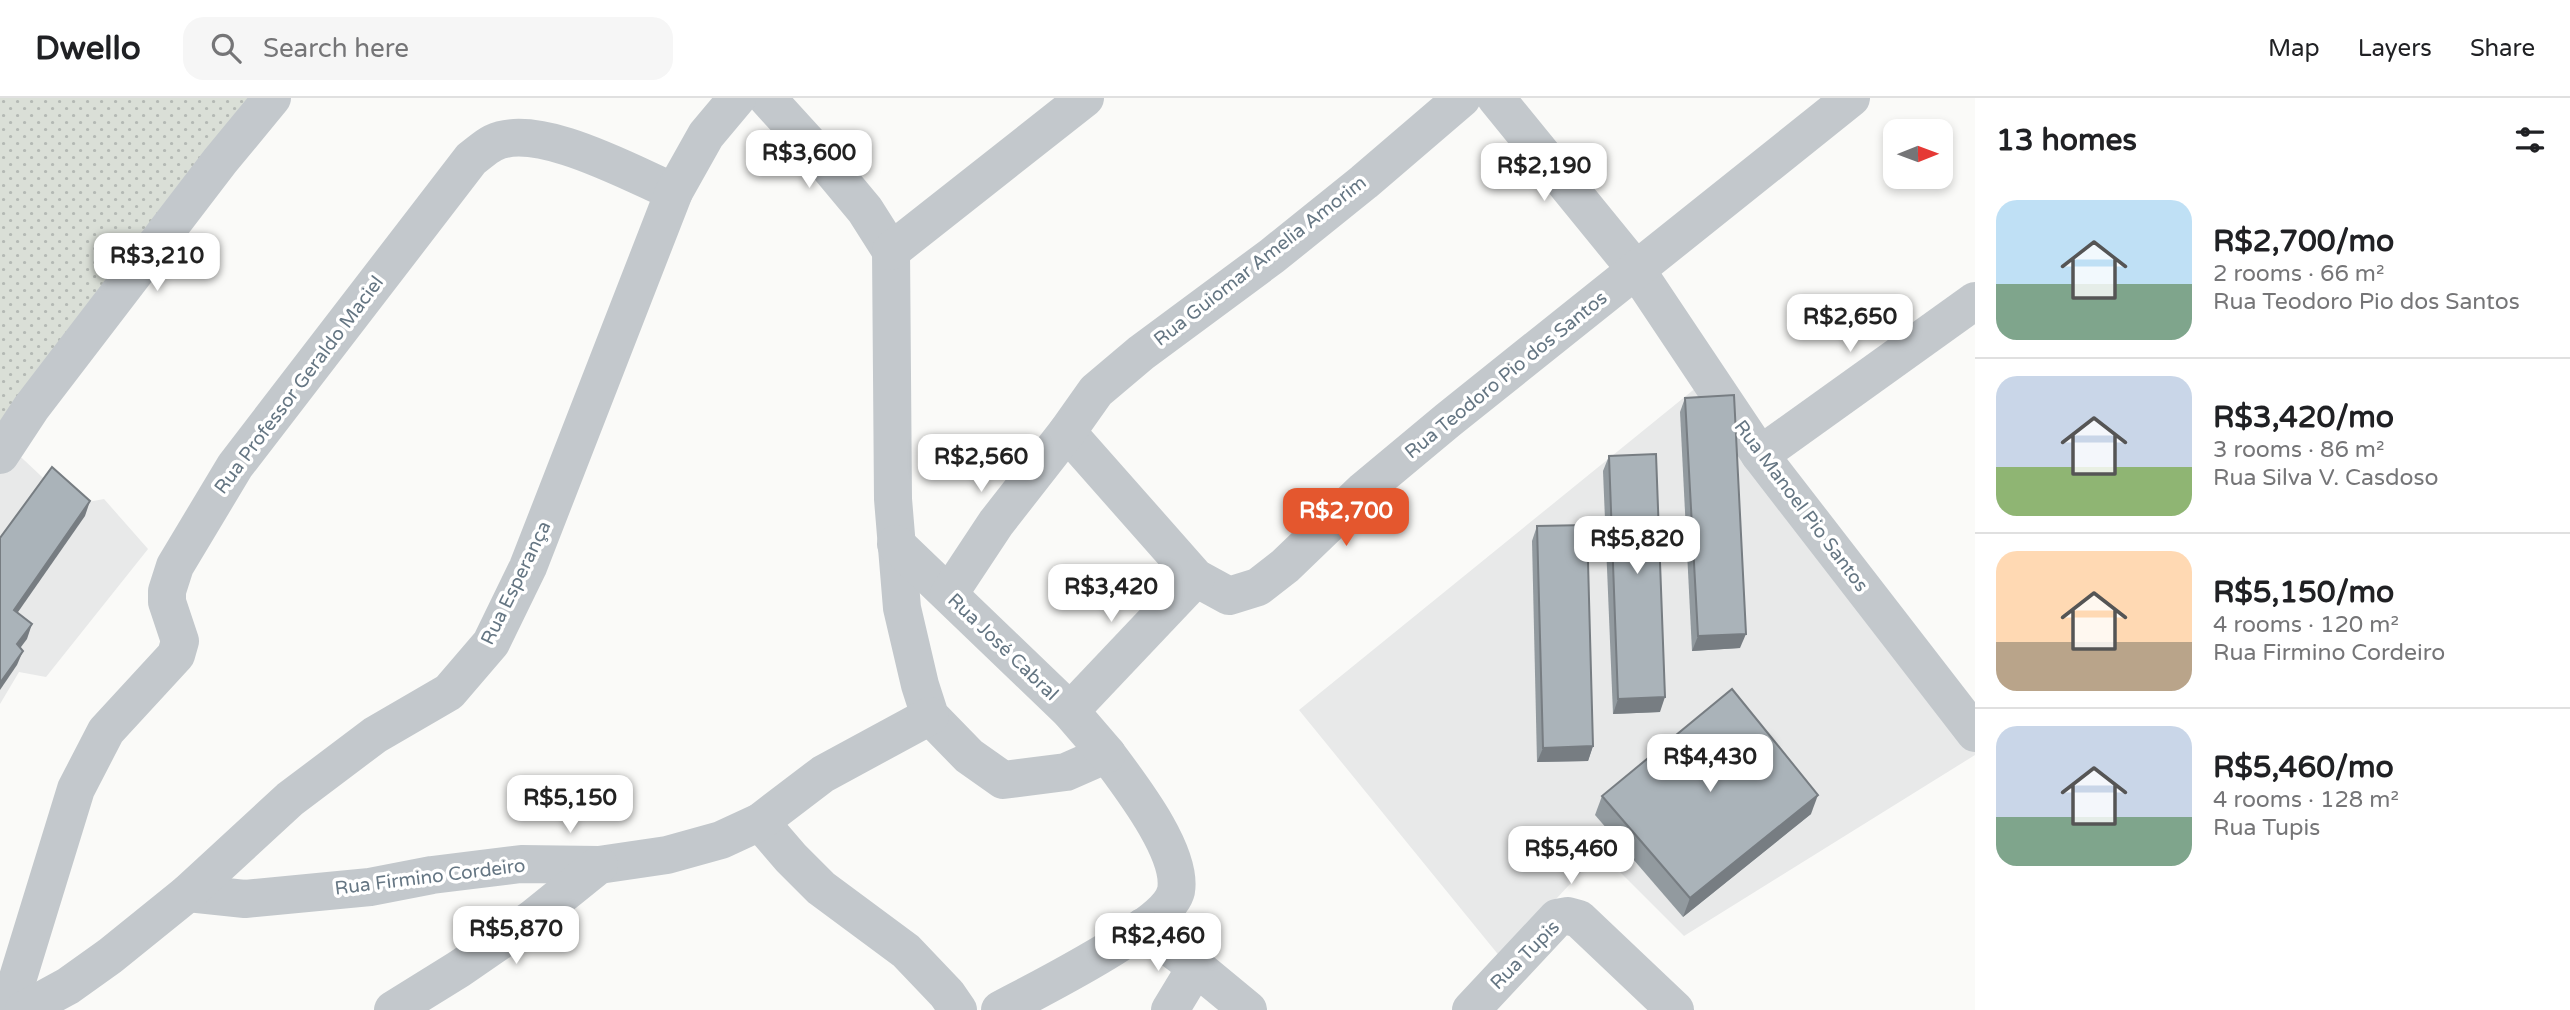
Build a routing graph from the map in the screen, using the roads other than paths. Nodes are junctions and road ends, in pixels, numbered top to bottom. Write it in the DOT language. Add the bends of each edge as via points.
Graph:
graph roads {
  1 [pos="272,98"];
  2 [pos="737,98"];
  3 [pos="767,98"];
  4 [pos="1085,98"];
  5 [pos="1462,98"];
  6 [pos="1496,98"];
  7 [pos="1851,98"];
  8 [pos="674,192"];
  9 [pos="891,251"];
  10 [pos="1637,271"];
  11 [pos="1975,300"];
  12 [pos="1067,432"];
  13 [pos="0,455"];
  14 [pos="1760,455"];
  15 [pos="895,544"];
  16 [pos="1196,578"];
  17 [pos="949,594"];
  18 [pos="1070,711"];
  19 [pos="930,716"];
  20 [pos="1975,733"];
  21 [pos="1107,754"];
  22 [pos="760,822"];
  23 [pos="599,865"];
  24 [pos="188,892"];
  25 [pos="1155,917"];
  26 [pos="1196,967"];
  27 [pos="8,1010"];
  28 [pos="24,1010"];
  29 [pos="393,1010"];
  30 [pos="958,1010"];
  31 [pos="1000,1010"];
  32 [pos="1170,1010"];
  33 [pos="1248,1010"];
  34 [pos="1471,1010"];
  35 [pos="1675,1010"];
  1 -- 13 [label="street" via="31,408"];
  2 -- 8 [label="street, Rua Esperança" via="706,135"];
  3 -- 9 [label="street" via="865,210"];
  4 -- 9 [label="street"];
  5 -- 12 [label="street, Rua Guiomar Amelia Amorim" via="1272,256 1096,391"];
  6 -- 10 [label="street, Rua Manoel Pio Santos"];
  7 -- 10 [label="street, Rua Teodoro Pio dos Santos"];
  8 -- 24 [label="street, Rua Esperança" via="528,567 491,643 449,692 375,735 301,791"];
  8 -- 27 [label="street, Rua Professor Geraldo Maciel" via="561,143 525,138 495,142 471,159 234,466 175,566 167,602 180,641 176,655 106,731 76,789"];
  9 -- 15 [label="street"];
  10 -- 14 [label="street, Rua Manoel Pio Santos"];
  10 -- 16 [label="street, Rua Teodoro Pio dos Santos" via="1437,428 1258,587 1229,596"];
  11 -- 14 [label="street"];
  12 -- 16 [label="street, Rua Teodoro Pio dos Santos"];
  12 -- 17 [label="street, Rua Guiomar Amelia Amorim" via="996,523"];
  14 -- 20 [label="street, Rua Manoel Pio Santos"];
  15 -- 17 [label="street, Rua José Cabral"];
  15 -- 19 [label="street" via="902,608"];
  16 -- 18 [label="street"];
  17 -- 18 [label="street, Rua José Cabral"];
  18 -- 21 [label="street, Rua José Cabral"];
  19 -- 21 [label="street" via="969,757 1003,780 1066,772"];
  19 -- 22 [label="street, Rua Firmino Cordeiro" via="823,774"];
  21 -- 25 [label="street, Rua José Cabral" via="1147,809 1170,856 1175,892"];
  22 -- 23 [label="street, Rua Firmino Cordeiro" via="721,840 667,855"];
  22 -- 30 [label="street" via="821,888 906,951"];
  23 -- 24 [label="street, Rua Firmino Cordeiro" via="521,863 370,887 244,899"];
  23 -- 29 [label="street" via="533,919"];
  24 -- 28 [label="street, Rua Esperança" via="110,956"];
  25 -- 26 [label="street"];
  25 -- 31 [label="street" via="1076,969"];
  26 -- 32 [label="street"];
  26 -- 33 [label="street"];
  34 -- 35 [label="street, Rua Tupis" via="1557,918 1568,916 1578,919"];
}
